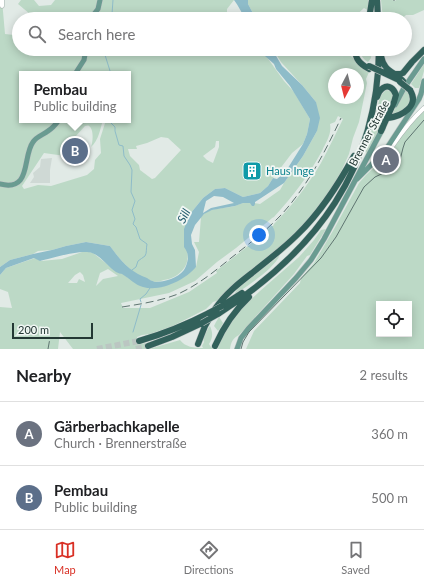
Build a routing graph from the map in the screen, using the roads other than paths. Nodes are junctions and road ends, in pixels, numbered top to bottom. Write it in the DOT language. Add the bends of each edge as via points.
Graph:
graph roads {
  1 [pos="2,0"];
  2 [pos="100,0"];
  3 [pos="372,0"];
  4 [pos="377,0"];
  5 [pos="2,6"];
  6 [pos="96,12"];
  7 [pos="373,12"];
  8 [pos="375,12"];
  9 [pos="424,50"];
  10 [pos="85,56"];
  11 [pos="356,56"];
  12 [pos="375,56"];
  13 [pos="379,56"];
  14 [pos="381,56"];
  15 [pos="424,59"];
  16 [pos="77,71"];
  17 [pos="395,74"];
  18 [pos="401,81"];
  19 [pos="424,81"];
  20 [pos="411,89"];
  21 [pos="374,104"];
  22 [pos="414,106"];
  23 [pos="424,108"];
  24 [pos="388,118"];
  25 [pos="56,123"];
  26 [pos="381,131"];
  27 [pos="354,156"];
  28 [pos="381,156"];
  29 [pos="366,158"];
  30 [pos="374,163"];
  31 [pos="0,184"];
  32 [pos="351,188"];
  33 [pos="276,271"];
  34 [pos="139,341"];
  35 [pos="198,344"];
  36 [pos="148,346"];
  37 [pos="215,346"];
  38 [pos="237,349"];
  1 -- 5 [label="street"];
  2 -- 6 [label="main road"];
  3 -- 7 [label="highway"];
  4 -- 8 [label="highway"];
  9 -- 17 [label="highway" via="404,73"];
  10 -- 16 [label="main road"];
  11 -- 18 [label="highway, bridge" via="362,65"];
  12 -- 27 [label="highway" via="366,123"];
  13 -- 21 [label="highway"];
  14 -- 17 [label="highway" via="384,66"];
  15 -- 24 [label="main road, Brenner Straße"];
  17 -- 18 [label="highway"];
  18 -- 20 [label="highway, bridge"];
  19 -- 22 [label="main road" via="421,94"];
  20 -- 22 [label="highway" via="416,96"];
  20 -- 24 [label="highway" via="413,98 409,108 399,116"];
  21 -- 26 [label="highway" via="382,88 395,91 396,99"];
  21 -- 33 [label="highway" via="353,170 336,200 315,230"];
  22 -- 28 [label="main road, Brenner Straße"];
  23 -- 28 [label="street" via="414,117 388,155"];
  24 -- 26 [label="main road, Brenner Straße"];
  25 -- 31 [label="main road" via="32,142 21,179 12,185"];
  26 -- 29 [label="main road, Brenner Straße"];
  27 -- 34 [label="highway, bridge" via="333,200 320,218 295,248 265,275 209,314"];
  27 -- 35 [label="highway" via="334,191 308,225 238,284 218,305"];
  28 -- 30 [label="main road, Brenner Straße"];
  29 -- 30 [label="main road" via="368,163"];
  29 -- 32 [label="main road, Brenner Straße"];
  30 -- 32 [label="main road, Brenner Straße"];
  32 -- 38 [label="main road" via="316,249 290,284 248,329"];
  33 -- 36 [label="highway, bridge" via="254,290 218,314"];
  33 -- 37 [label="highway" via="238,308"];
}
